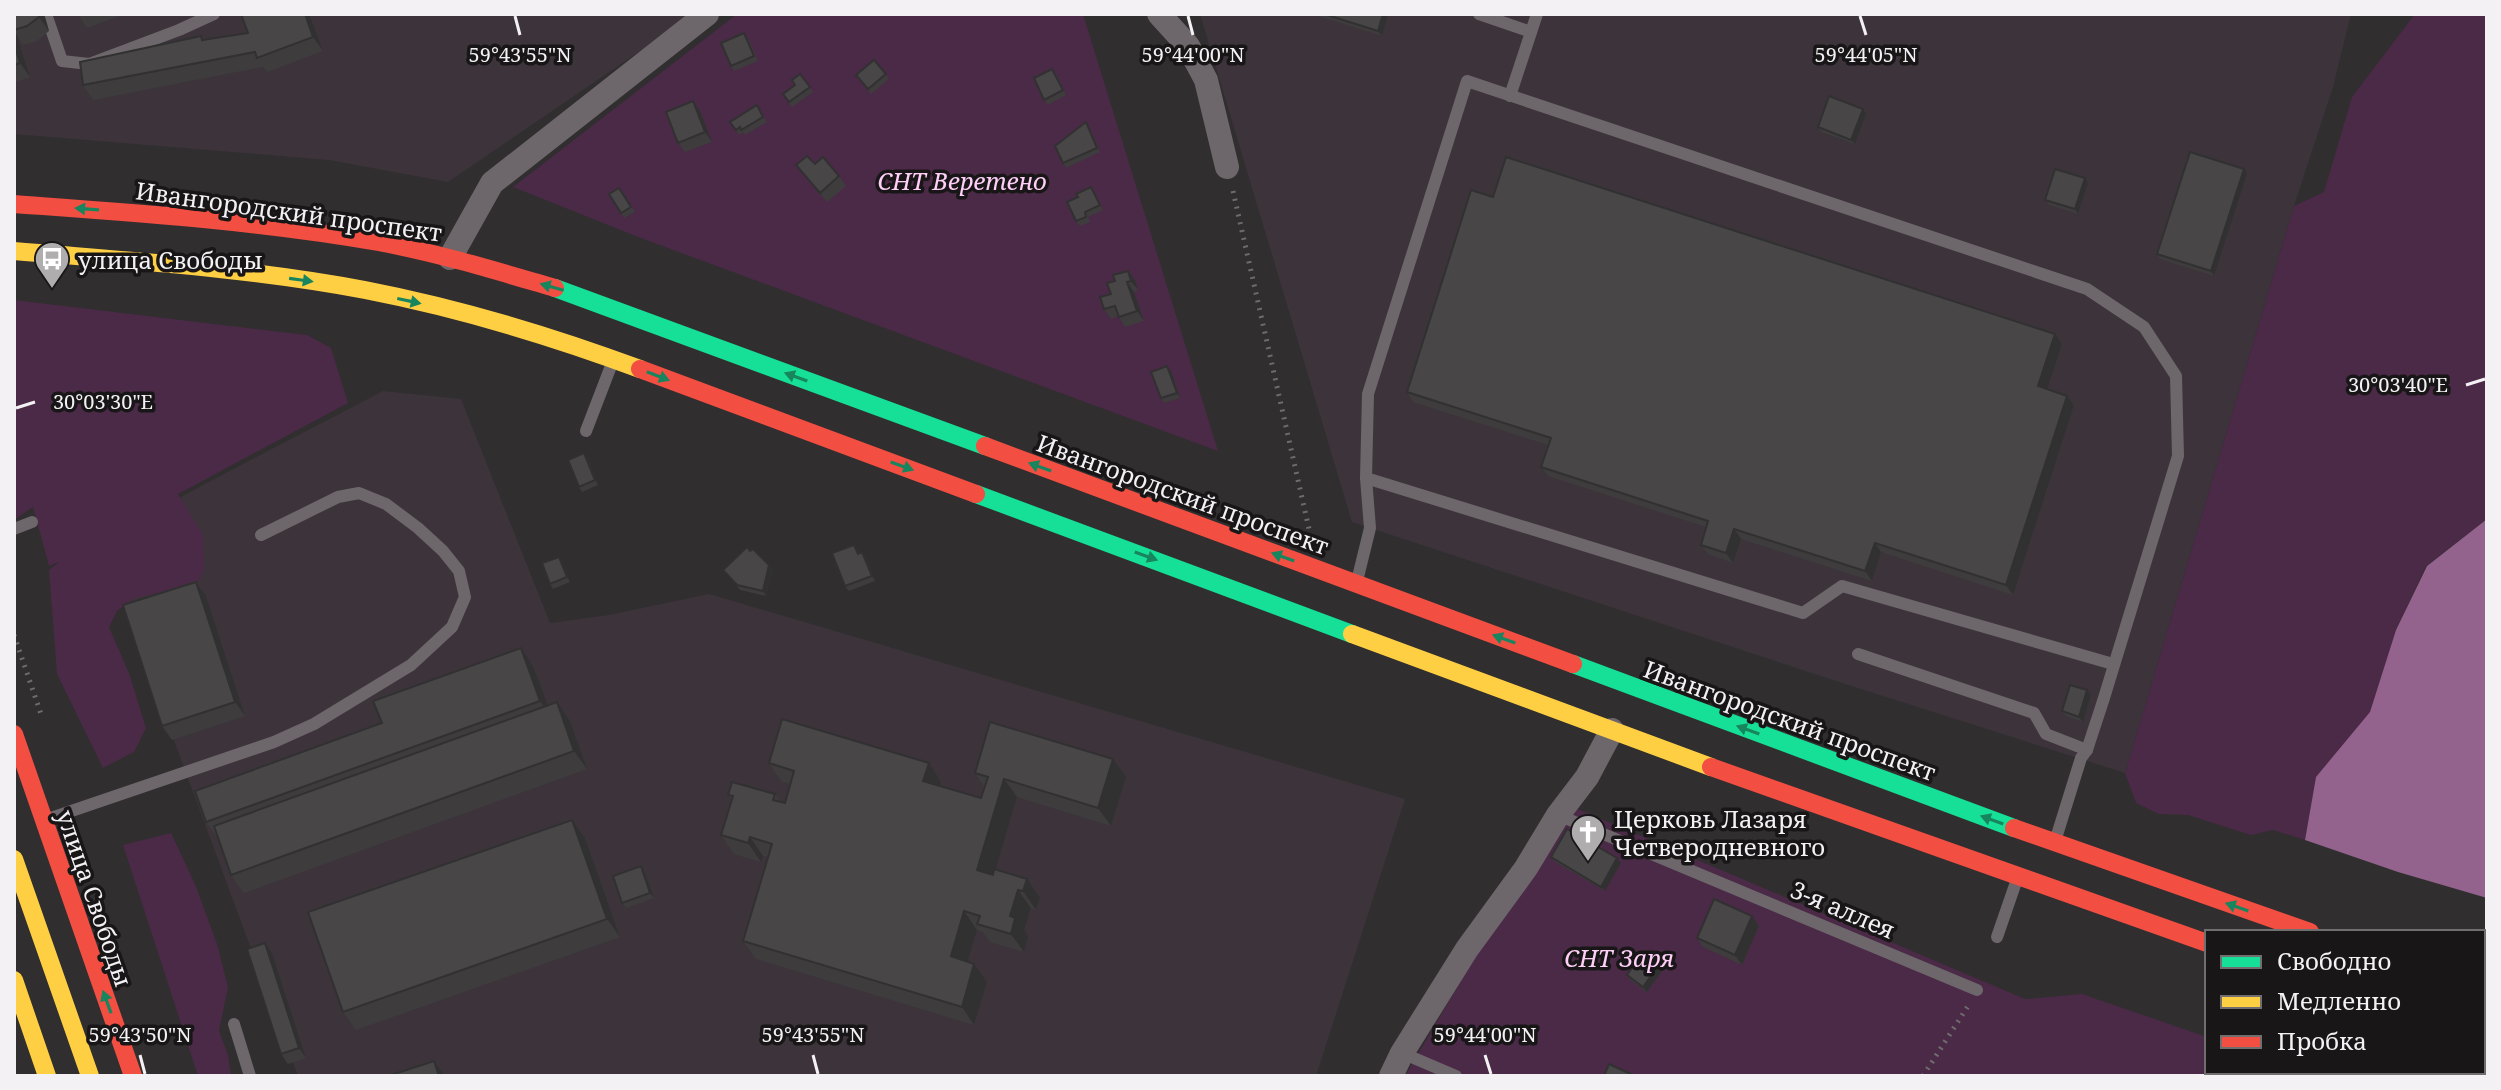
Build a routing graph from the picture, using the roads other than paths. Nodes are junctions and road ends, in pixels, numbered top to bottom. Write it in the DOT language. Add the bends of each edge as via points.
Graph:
graph roads {
  1 [pos="46,14"];
  2 [pos="214,14"];
  3 [pos="707,14"];
  4 [pos="1159,14"];
  5 [pos="1479,14"];
  6 [pos="1537,14"];
  7 [pos="1531,32"];
  8 [pos="1510,96"];
  9 [pos="1227,167"];
  10 [pos="14,192"];
  11 [pos="23,205"];
  12 [pos="14,251"];
  13 [pos="44,254"];
  14 [pos="450,258"];
  15 [pos="14,263"];
  16 [pos="614,359"];
  17 [pos="586,431"];
  18 [pos="1366,478"];
  19 [pos="32,522"];
  20 [pos="14,529"];
  21 [pos="261,535"];
  22 [pos="1357,584"];
  23 [pos="1858,654"];
  24 [pos="2113,664"];
  25 [pos="1612,730"];
  26 [pos="14,734"];
  27 [pos="2087,750"];
  28 [pos="1558,815"];
  29 [pos="42,821"];
  30 [pos="2054,843"];
  31 [pos="14,859"];
  32 [pos="2018,878"];
  33 [pos="2304,930"];
  34 [pos="1997,937"];
  35 [pos="2205,942"];
  36 [pos="14,980"];
  37 [pos="1977,990"];
  38 [pos="234,1024"];
  39 [pos="1402,1053"];
  40 [pos="47,1076"];
  41 [pos="90,1076"];
  42 [pos="133,1076"];
  43 [pos="250,1076"];
  44 [pos="1391,1076"];
  45 [pos="1456,1076"];
  1 -- 2 [label="lane" via="62,61 89,64"];
  3 -- 14 [label="street" via="492,183"];
  4 -- 9 [label="street" via="1188,46 1206,80"];
  5 -- 7 [label="lane"];
  6 -- 7 [label="lane"];
  7 -- 8 [label="lane"];
  8 -- 18 [label="lane" via="1467,81 1368,394"];
  8 -- 24 [label="lane" via="2087,289 2144,327 2176,376 2178,456"];
  10 -- 11 [label="main road"];
  14 -- 11 [label="main road, Ивангородский проспект, one-way" via="263,228"];
  12 -- 13 [label="main road"];
  13 -- 15 [label="main road"];
  13 -- 16 [label="main road, one-way" via="333,284 536,333"];
  22 -- 14 [label="main road, Ивангородский проспект, one-way" via="575,294"];
  16 -- 17 [label="lane"];
  16 -- 25 [label="main road, one-way"];
  18 -- 22 [label="lane" via="1370,528"];
  18 -- 24 [label="lane" via="1803,613 1842,586"];
  19 -- 20 [label="lane"];
  21 -- 29 [label="lane" via="338,497 359,493 386,504 443,551 459,571 465,597 452,627 423,655 314,724"];
  30 -- 22 [label="main road, Ивангородский проспект, one-way"];
  23 -- 27 [label="lane" via="2034,713 2046,734"];
  24 -- 27 [label="lane"];
  25 -- 28 [label="street" via="1587,777"];
  25 -- 32 [label="main road"];
  26 -- 29 [label="main road, улица Свободы"];
  27 -- 30 [label="lane"];
  28 -- 37 [label="lane, 3-я аллея"];
  28 -- 39 [label="street"];
  42 -- 29 [label="main road, улица Свободы, one-way"];
  33 -- 30 [label="main road, Ивангородский проспект, one-way"];
  31 -- 41 [label="main road"];
  32 -- 34 [label="lane"];
  32 -- 35 [label="main road"];
  36 -- 40 [label="main road"];
  38 -- 43 [label="lane"];
  39 -- 44 [label="street"];
  39 -- 45 [label="lane"];
}
